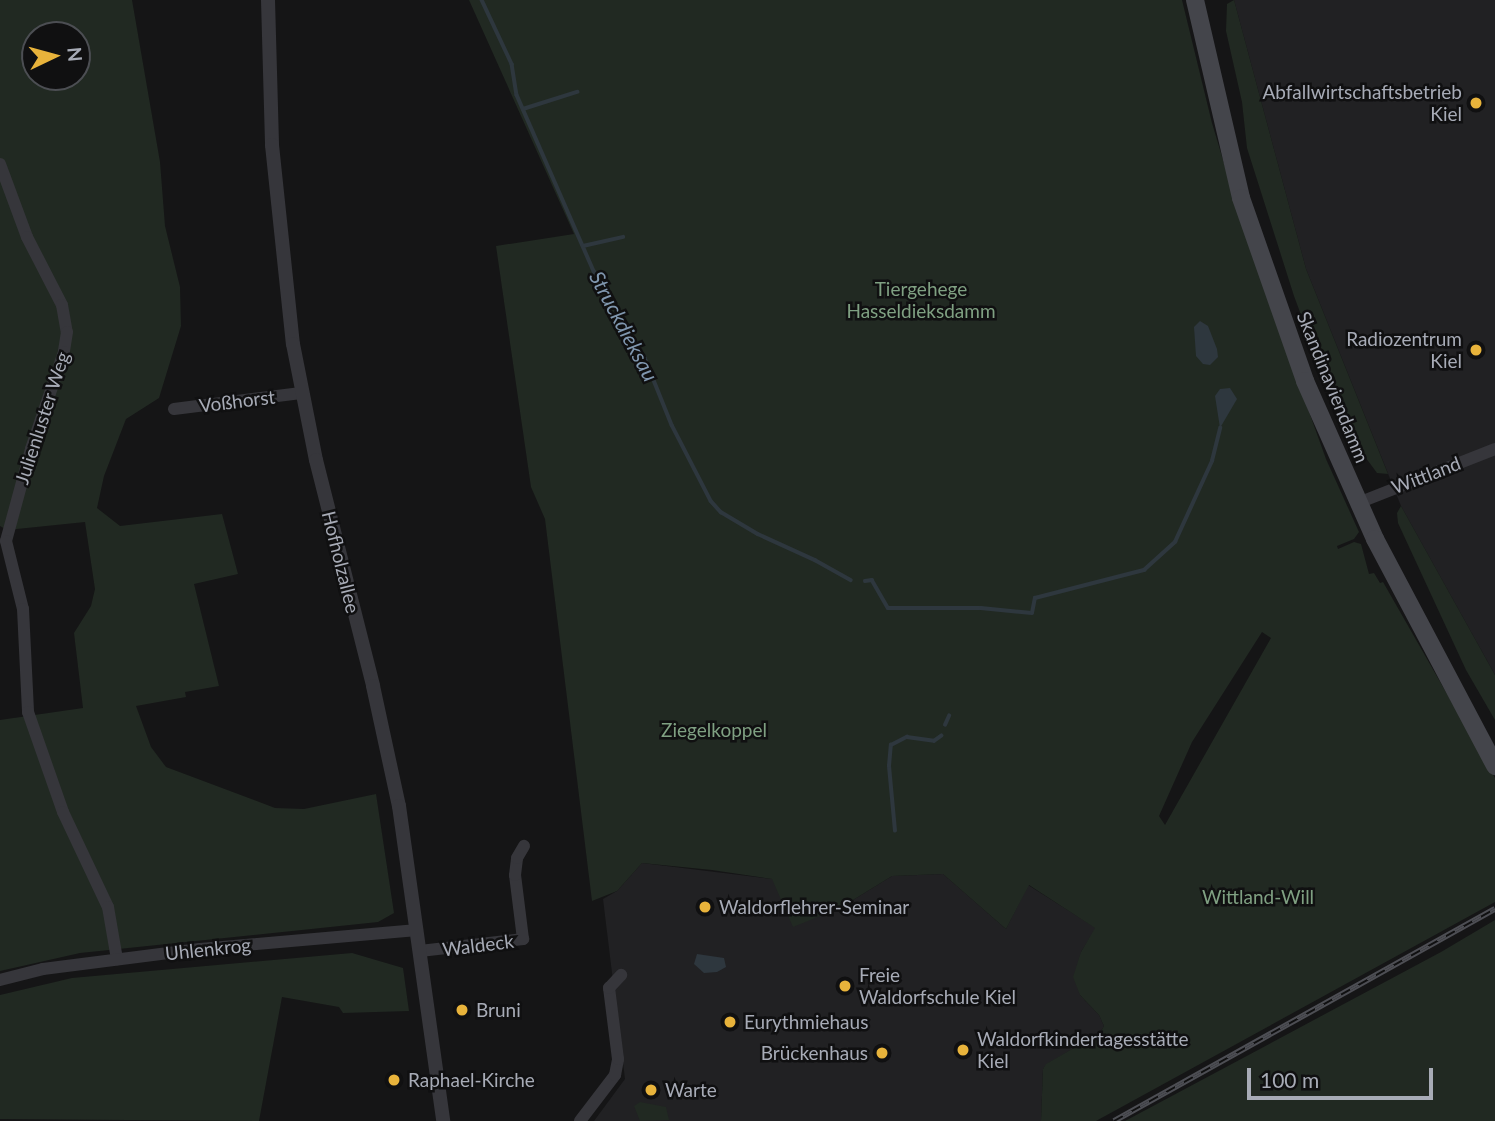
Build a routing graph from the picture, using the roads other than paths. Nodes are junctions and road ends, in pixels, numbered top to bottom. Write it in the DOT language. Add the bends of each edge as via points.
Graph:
graph roads {
  1 [pos="268,0"];
  2 [pos="1195,0"];
  3 [pos="0,164"];
  4 [pos="301,393"];
  5 [pos="174,409"];
  6 [pos="1495,449"];
  7 [pos="1358,503"];
  8 [pos="1495,766"];
  9 [pos="524,846"];
  10 [pos="417,930"];
  11 [pos="420,951"];
  12 [pos="117,959"];
  13 [pos="621,975"];
  14 [pos="0,980"];
  15 [pos="443,1121"];
  16 [pos="580,1121"];
  1 -- 4 [label="street, Hofholzallee" via="272,145"];
  2 -- 7 [label="main road, Skandinaviendamm" via="1241,198 1267,280"];
  3 -- 12 [label="street, Julienluster Weg" via="27,237 62,305 67,332 5,541 23,609 28,712 63,811 108,907"];
  4 -- 5 [label="street, Voßhorst"];
  4 -- 10 [label="street, Hofholzallee" via="393,776"];
  6 -- 7 [label="street, Wittland"];
  7 -- 8 [label="main road, Skandinaviendamm"];
  9 -- 11 [label="street, Waldeck" via="515,875 523,939"];
  10 -- 11 [label="street, Hofholzallee"];
  10 -- 12 [label="street, Uhlenkrog"];
  11 -- 15 [label="street, Hofholzallee"];
  12 -- 14 [label="street, Uhlenkrog"];
  13 -- 16 [label="street" via="609,988 618,1059 615,1075"];
}
